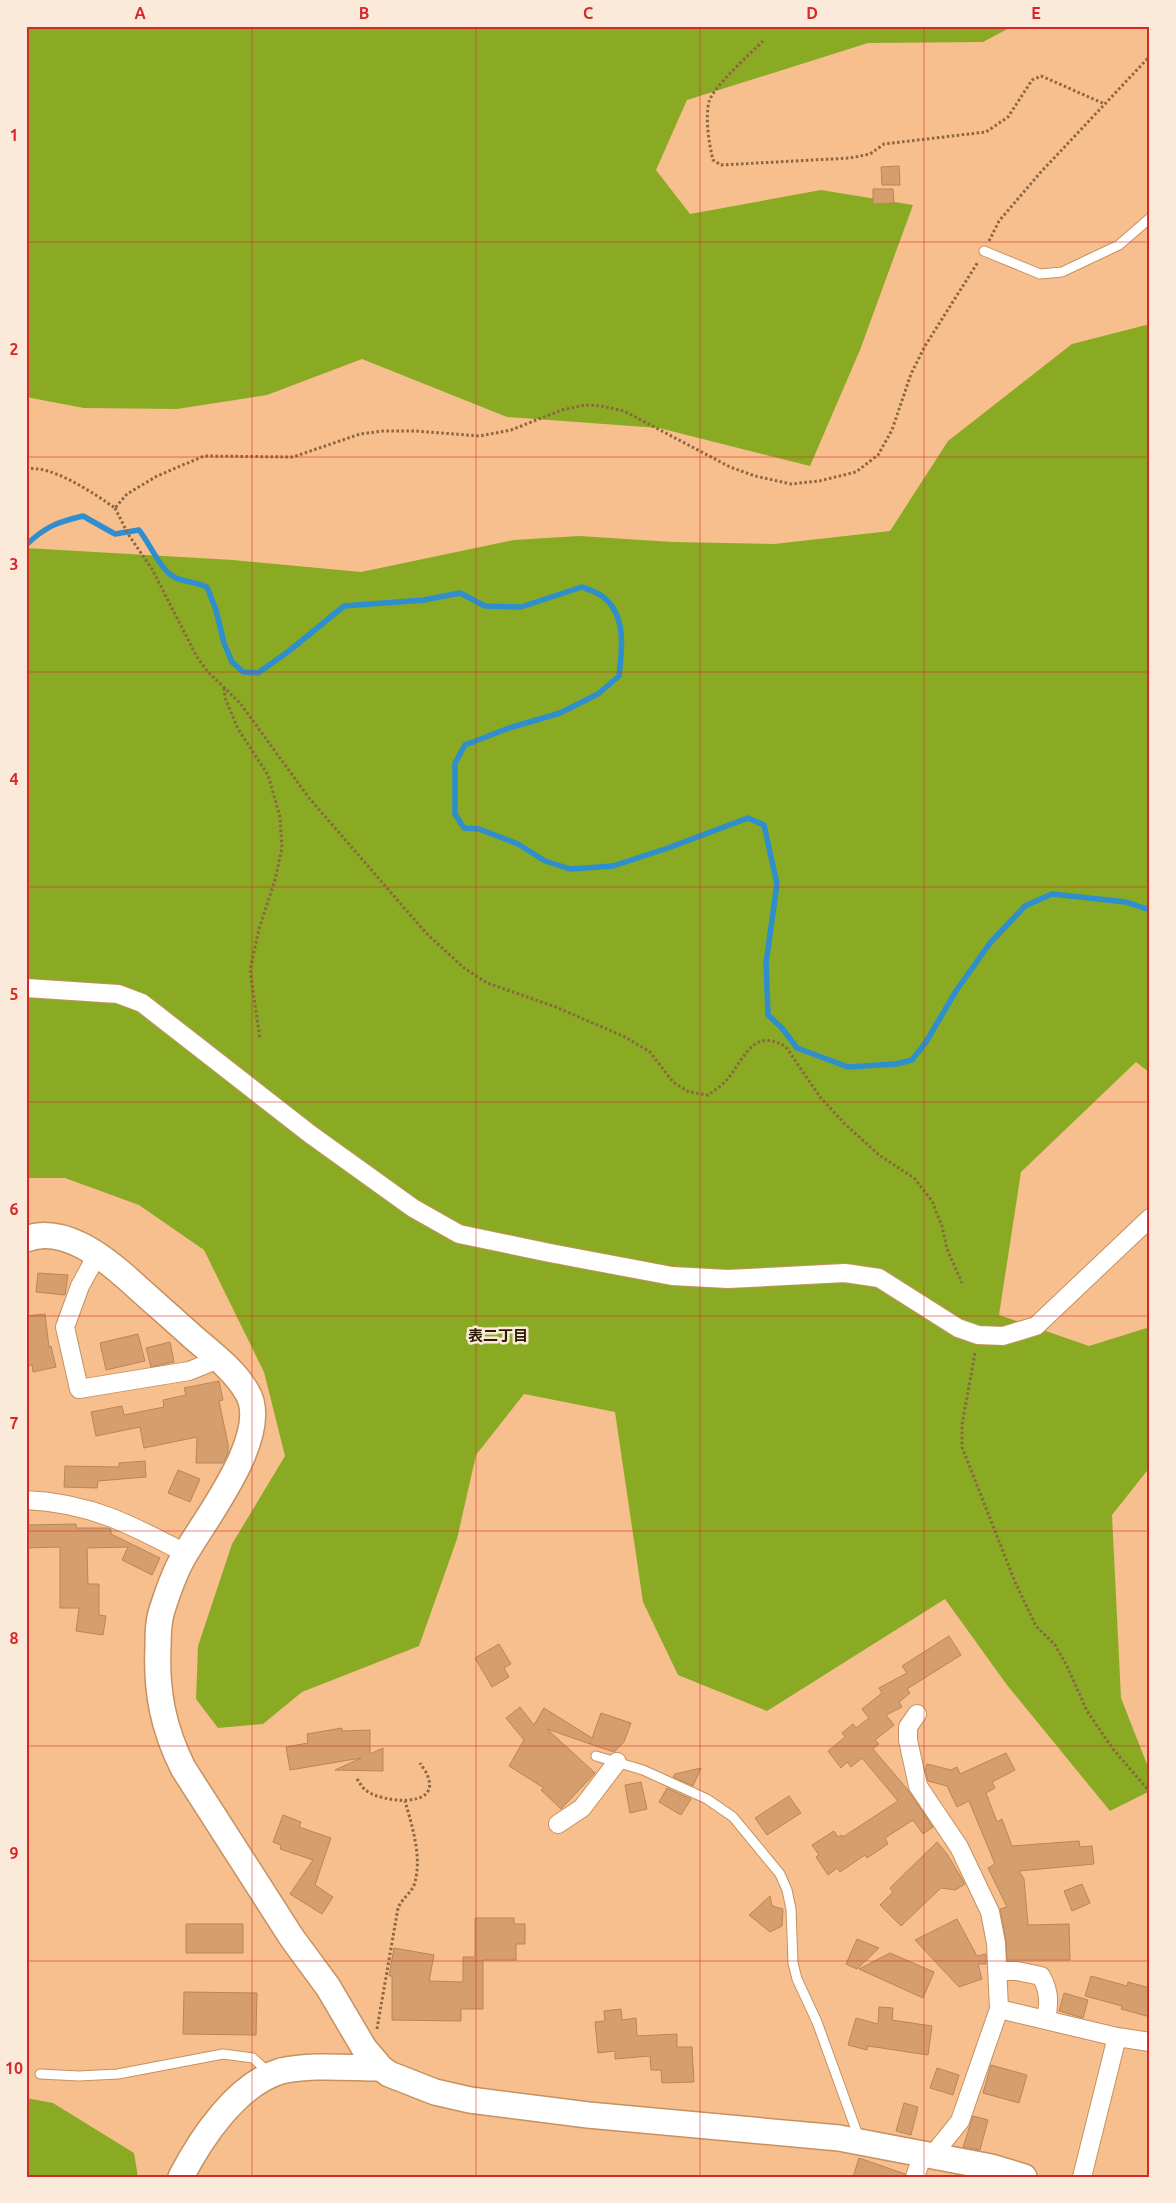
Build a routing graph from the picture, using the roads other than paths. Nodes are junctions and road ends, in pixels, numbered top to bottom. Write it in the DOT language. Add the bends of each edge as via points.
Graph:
graph roads {
  1 [pos="1150,218"];
  2 [pos="984,251"];
  3 [pos="26,988"];
  4 [pos="1150,1218"];
  5 [pos="26,1239"];
  6 [pos="96,1256"];
  7 [pos="219,1360"];
  8 [pos="26,1500"];
  9 [pos="185,1553"];
  10 [pos="917,1714"];
  11 [pos="596,1756"];
  12 [pos="617,1762"];
  13 [pos="558,1824"];
  14 [pos="997,1971"];
  15 [pos="999,2009"];
  16 [pos="1046,2020"];
  17 [pos="1117,2037"];
  18 [pos="1150,2042"];
  19 [pos="381,2068"];
  20 [pos="40,2074"];
  21 [pos="272,2076"];
  22 [pos="860,2142"];
  23 [pos="923,2162"];
  24 [pos="180,2177"];
  25 [pos="1024,2177"];
  26 [pos="1082,2177"];
  1 -- 2 [label="lane" via="1119,245 1062,272 1040,274"];
  3 -- 4 [label="street" via="118,994 142,1003 310,1134 413,1208 459,1234 550,1254 672,1276 728,1279 845,1273 879,1278 958,1328 978,1335 1003,1336 1036,1326"];
  5 -- 6 [label="street" via="46,1235 62,1238"];
  6 -- 7 [label="street" via="111,1265"];
  6 -- 7 [label="street" via="80,1286 65,1327 79,1389 189,1371"];
  7 -- 9 [label="street" via="248,1393 253,1408 252,1427 249,1442 218,1502"];
  8 -- 9 [label="street" via="56,1502 106,1514"];
  9 -- 19 [label="street" via="159,1625 157,1680 170,1743 292,1938 328,1987 364,2048"];
  10 -- 14 [label="street" via="908,1727 908,1740 918,1786 960,1847 978,1884 994,1929"];
  11 -- 12 [label="lane"];
  12 -- 13 [label="street" via="582,1808"];
  12 -- 22 [label="lane" via="707,1799 733,1817 780,1874 791,1909 793,1963 797,1979 817,2022"];
  14 -- 15 [label="street"];
  14 -- 16 [label="street" via="1041,1976 1050,2000"];
  15 -- 16 [label="street"];
  15 -- 23 [label="street" via="960,2121"];
  16 -- 17 [label="street"];
  17 -- 18 [label="street"];
  17 -- 26 [label="street"];
  19 -- 21 [label="street" via="308,2068 281,2071"];
  19 -- 22 [label="street" via="435,2092 470,2100"];
  20 -- 21 [label="lane" via="118,2074 224,2054 253,2058"];
  21 -- 24 [label="street" via="258,2082 234,2101 203,2140"];
  22 -- 23 [label="street"];
  23 -- 25 [label="street" via="991,2167"];
}
